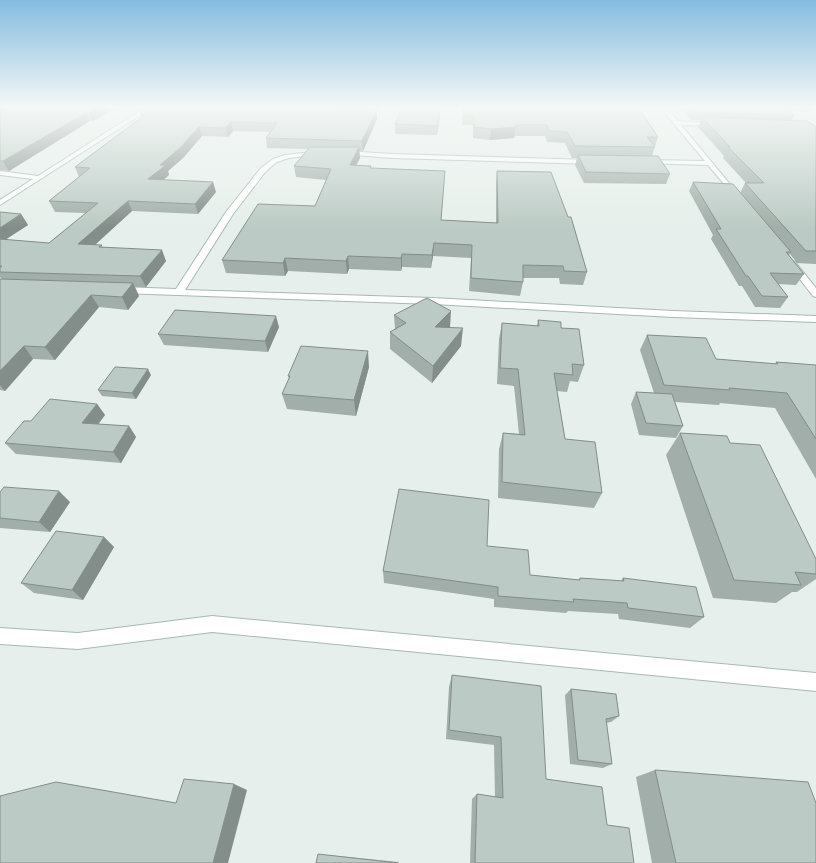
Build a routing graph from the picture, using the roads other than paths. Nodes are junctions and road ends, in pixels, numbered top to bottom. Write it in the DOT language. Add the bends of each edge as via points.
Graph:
graph roads {
  1 [pos="87,147"];
  2 [pos="696,147"];
  3 [pos="326,153"];
  4 [pos="340,153"];
  5 [pos="603,162"];
  6 [pos="641,162"];
  7 [pos="709,163"];
  8 [pos="0,173"];
  9 [pos="39,178"];
  10 [pos="742,202"];
  11 [pos="0,203"];
  12 [pos="786,256"];
  13 [pos="109,290"];
  14 [pos="179,292"];
  15 [pos="816,294"];
  16 [pos="816,319"];
  17 [pos="0,636"];
  18 [pos="816,682"];
  1 -- 9 [label="street"];
  2 -- 7 [label="street"];
  3 -- 14 [label="street" via="306,153 270,163 238,201"];
  4 -- 5 [label="street"];
  6 -- 7 [label="street"];
  7 -- 10 [label="street"];
  8 -- 9 [label="street"];
  9 -- 11 [label="street"];
  12 -- 15 [label="street"];
  13 -- 14 [label="street"];
  14 -- 16 [label="street"];
  17 -- 18 [label="street" via="78,641 212,624"];
}
